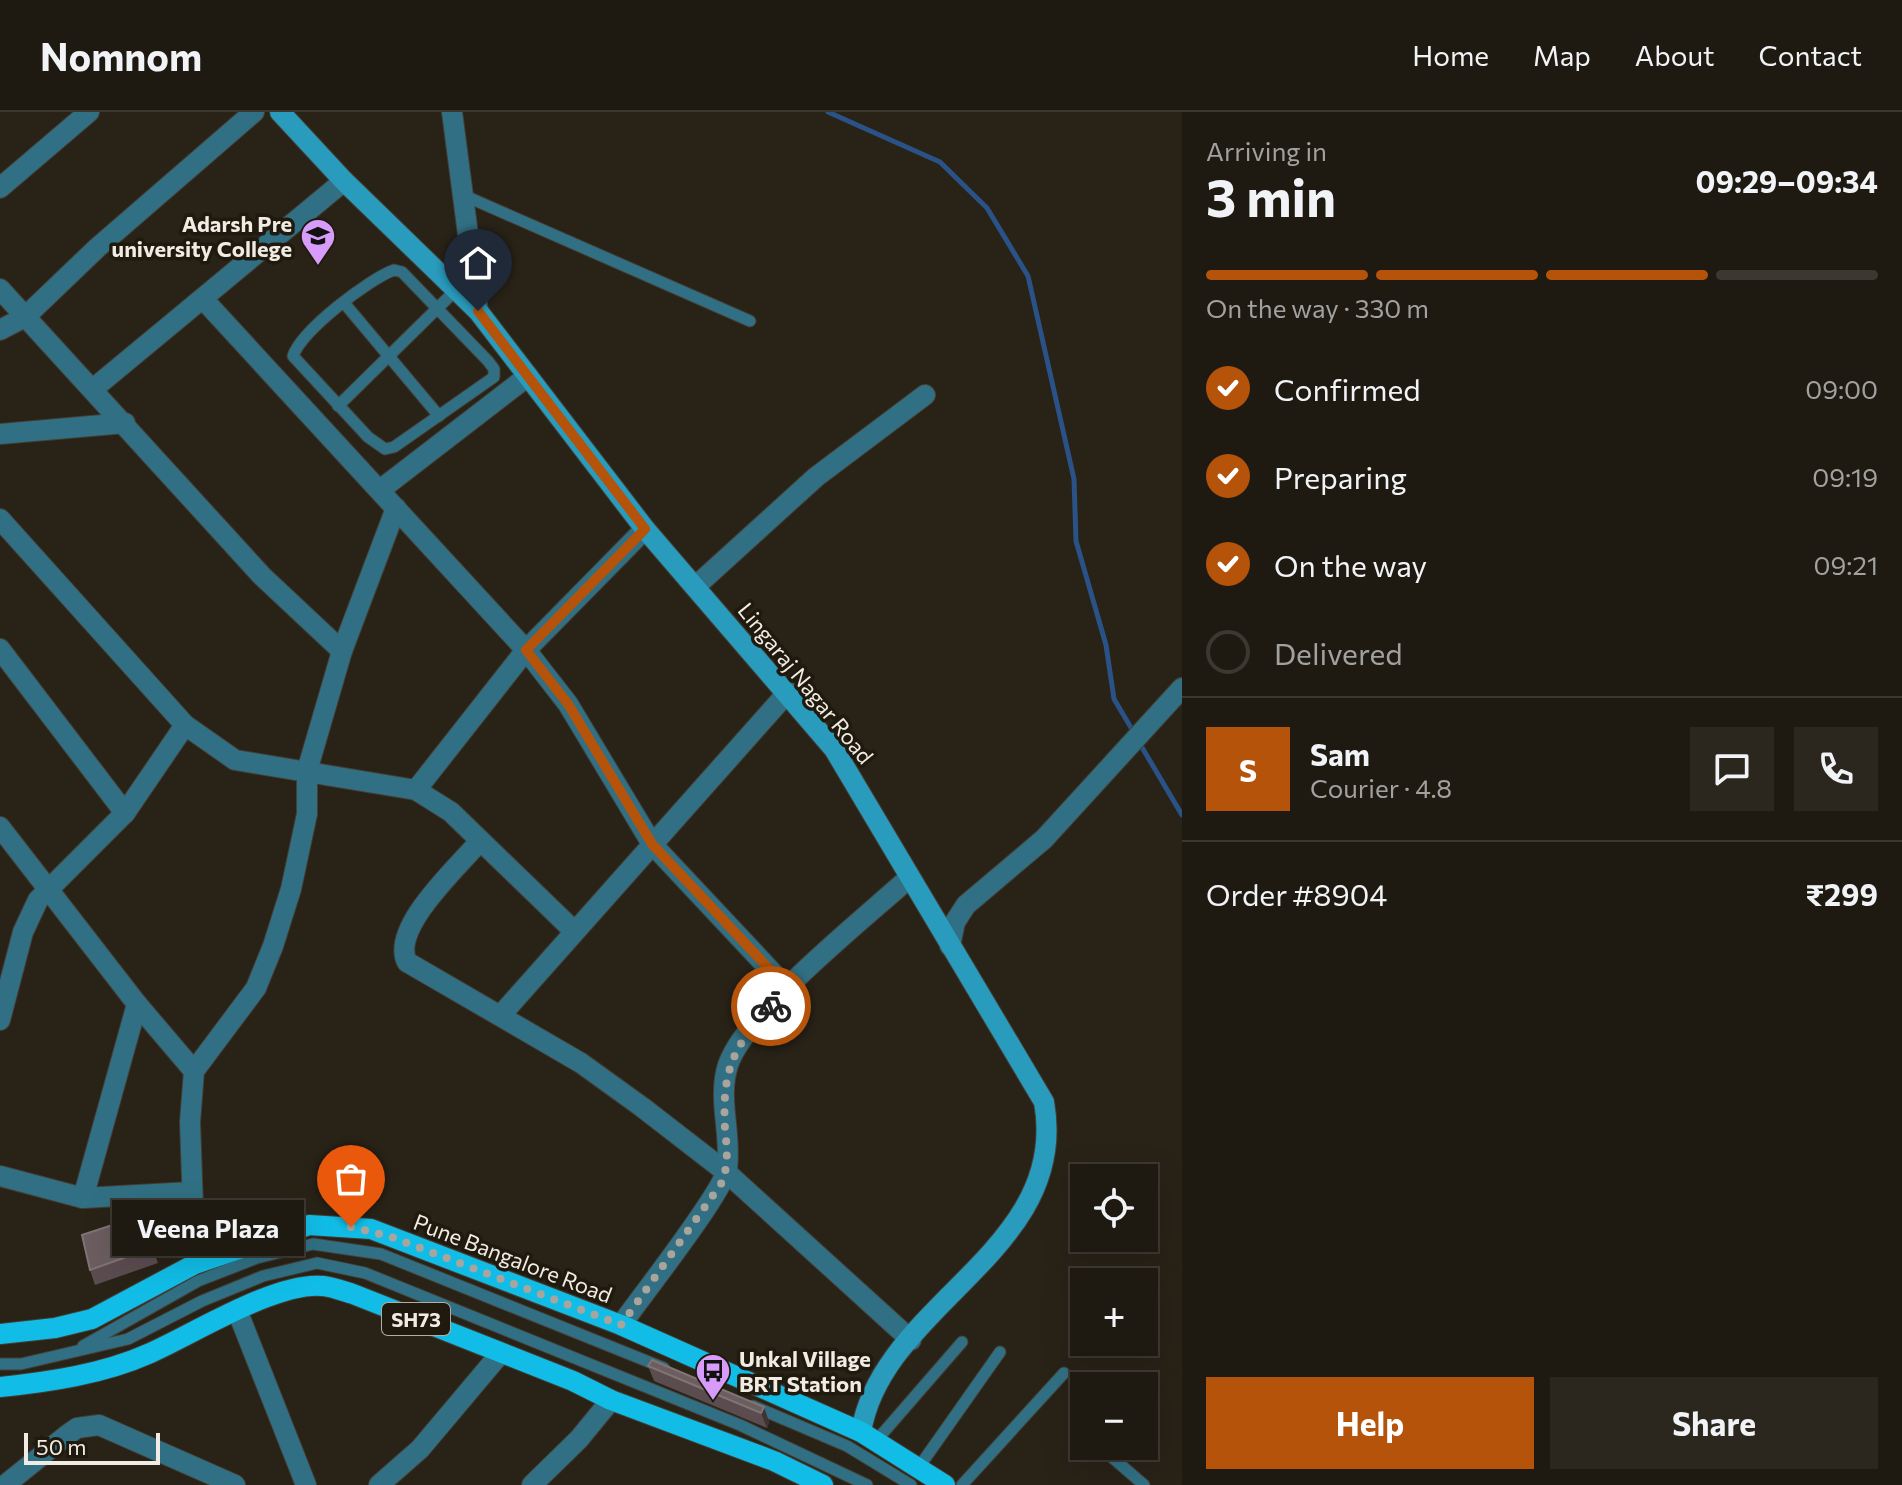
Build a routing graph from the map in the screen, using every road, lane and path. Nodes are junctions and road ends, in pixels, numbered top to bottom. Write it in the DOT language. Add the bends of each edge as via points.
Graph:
graph roads {
  1 [pos="89,112"];
  2 [pos="254,112"];
  3 [pos="280,112"];
  4 [pos="452,112"];
  5 [pos="344,181"];
  6 [pos="0,188"];
  7 [pos="463,195"];
  8 [pos="0,289"];
  9 [pos="457,289"];
  10 [pos="203,299"];
  11 [pos="345,304"];
  12 [pos="438,309"];
  13 [pos="478,311"];
  14 [pos="25,317"];
  15 [pos="750,321"];
  16 [pos="0,330"];
  17 [pos="390,358"];
  18 [pos="528,376"];
  19 [pos="93,389"];
  20 [pos="925,395"];
  21 [pos="338,406"];
  22 [pos="439,416"];
  23 [pos="125,423"];
  24 [pos="0,434"];
  25 [pos="380,490"];
  26 [pos="396,508"];
  27 [pos="0,519"];
  28 [pos="645,529"];
  29 [pos="696,586"];
  30 [pos="0,649"];
  31 [pos="526,650"];
  32 [pos="342,651"];
  33 [pos="1182,688"];
  34 [pos="788,692"];
  35 [pos="185,725"];
  36 [pos="307,771"];
  37 [pos="416,790"];
  38 [pos="125,813"];
  39 [pos="0,827"];
  40 [pos="480,841"];
  41 [pos="652,844"];
  42 [pos="910,877"];
  43 [pos="48,889"];
  44 [pos="574,931"];
  45 [pos="950,946"];
  46 [pos="788,989"];
  47 [pos="137,1004"];
  48 [pos="501,1015"];
  49 [pos="0,1020"];
  50 [pos="194,1071"];
  51 [pos="726,1172"];
  52 [pos="0,1176"];
  53 [pos="191,1192"];
  54 [pos="83,1198"];
  55 [pos="195,1264"];
  56 [pos="237,1310"];
  57 [pos="621,1325"];
  58 [pos="0,1334"];
  59 [pos="911,1340"];
  60 [pos="962,1342"];
  61 [pos="1000,1352"];
  62 [pos="68,1354"];
  63 [pos="500,1354"];
  64 [pos="0,1364"];
  65 [pos="673,1372"];
  66 [pos="1064,1373"];
  67 [pos="0,1387"];
  68 [pos="611,1400"];
  69 [pos="738,1400"];
  70 [pos="868,1436"];
  71 [pos="1115,1460"];
  72 [pos="915,1476"];
  73 [pos="5,1485"];
  74 [pos="235,1485"];
  75 [pos="306,1485"];
  76 [pos="379,1485"];
  77 [pos="532,1485"];
  78 [pos="823,1485"];
  79 [pos="867,1485"];
  80 [pos="945,1485"];
  81 [pos="962,1485"];
  82 [pos="1144,1485"];
  1 -- 6 [label="street"];
  2 -- 14 [label="street"];
  3 -- 5 [label="street, Lingaraj Nagar Road"];
  4 -- 7 [label="street"];
  5 -- 9 [label="street, Lingaraj Nagar Road"];
  5 -- 10 [label="street"];
  7 -- 13 [label="street"];
  7 -- 15 [label="lane"];
  8 -- 14 [label="street"];
  9 -- 12 [label="lane"];
  9 -- 13 [label="street, Lingaraj Nagar Road"];
  10 -- 19 [label="street"];
  10 -- 25 [label="street"];
  11 -- 12 [label="lane" via="394,270"];
  11 -- 17 [label="lane"];
  11 -- 21 [label="lane" via="304,337 293,356"];
  12 -- 17 [label="lane"];
  12 -- 22 [label="lane" via="494,369 494,377"];
  13 -- 18 [label="street, Lingaraj Nagar Road"];
  14 -- 16 [label="street"];
  14 -- 19 [label="street"];
  17 -- 21 [label="lane"];
  17 -- 22 [label="lane"];
  18 -- 25 [label="street"];
  18 -- 28 [label="street, Lingaraj Nagar Road"];
  19 -- 23 [label="street"];
  20 -- 29 [label="street" via="816,477"];
  21 -- 22 [label="lane" via="385,449"];
  23 -- 24 [label="street"];
  23 -- 32 [label="street" via="262,576"];
  25 -- 26 [label="street"];
  26 -- 31 [label="street"];
  26 -- 32 [label="street"];
  27 -- 35 [label="street"];
  28 -- 29 [label="street, Lingaraj Nagar Road"];
  28 -- 31 [label="street"];
  29 -- 34 [label="street, Lingaraj Nagar Road"];
  30 -- 38 [label="street"];
  31 -- 37 [label="street"];
  31 -- 41 [label="street" via="568,704"];
  32 -- 36 [label="street"];
  33 -- 45 [label="street" via="1044,839 966,905 955,922"];
  34 -- 41 [label="street"];
  34 -- 42 [label="street, Lingaraj Nagar Road" via="857,785"];
  35 -- 36 [label="street" via="235,760"];
  35 -- 38 [label="street"];
  36 -- 37 [label="street"];
  36 -- 50 [label="street" via="307,814 273,946 256,988"];
  37 -- 40 [label="street" via="451,812"];
  38 -- 43 [label="street"];
  39 -- 43 [label="street"];
  40 -- 44 [label="street"];
  40 -- 48 [label="street" via="409,926 404,954 414,968"];
  41 -- 44 [label="street"];
  41 -- 46 [label="street"];
  42 -- 45 [label="street, Lingaraj Nagar Road"];
  42 -- 46 [label="street"];
  43 -- 47 [label="street"];
  43 -- 49 [label="street" via="23,932"];
  44 -- 48 [label="street"];
  45 -- 59 [label="street, Lingaraj Nagar Road" via="1044,1102 1049,1129 1046,1161 1034,1193 1009,1230"];
  46 -- 51 [label="street" via="741,1042 728,1065"];
  47 -- 50 [label="street"];
  47 -- 54 [label="street"];
  48 -- 51 [label="street" via="581,1063"];
  50 -- 53 [label="street"];
  51 -- 57 [label="street"];
  51 -- 59 [label="street"];
  52 -- 54 [label="street"];
  53 -- 54 [label="street"];
  53 -- 55 [label="street"];
  55 -- 57 [label="main road, Pune Bangalore Road" via="309,1225 371,1229"];
  55 -- 58 [label="main road, Pune Bangalore Road" via="92,1319"];
  56 -- 63 [label="main road, SH73" via="321,1286"];
  56 -- 67 [label="main road, SH73" via="148,1354 99,1371"];
  56 -- 75 [label="street"];
  57 -- 70 [label="main road, Pune Bangalore Road"];
  59 -- 70 [label="street, Lingaraj Nagar Road" via="865,1405"];
  60 -- 70 [label="lane"];
  61 -- 72 [label="lane"];
  62 -- 64 [label="lane"];
  62 -- 65 [label="lane" via="198,1281 313,1244 381,1254"];
  62 -- 79 [label="lane" via="128,1339 263,1276 317,1263 365,1273 740,1425"];
  63 -- 68 [label="main road, SH73"];
  63 -- 76 [label="street" via="420,1449"];
  66 -- 81 [label="lane"];
  68 -- 77 [label="street"];
  68 -- 78 [label="main road, SH73" via="774,1461"];
  69 -- 72 [label="lane"];
  70 -- 72 [label="main road, Pune Bangalore Road"];
  71 -- 82 [label="lane"];
  72 -- 80 [label="main road, Pune Bangalore Road"];
  73 -- 74 [label="street" via="77,1428 99,1425"];
}
